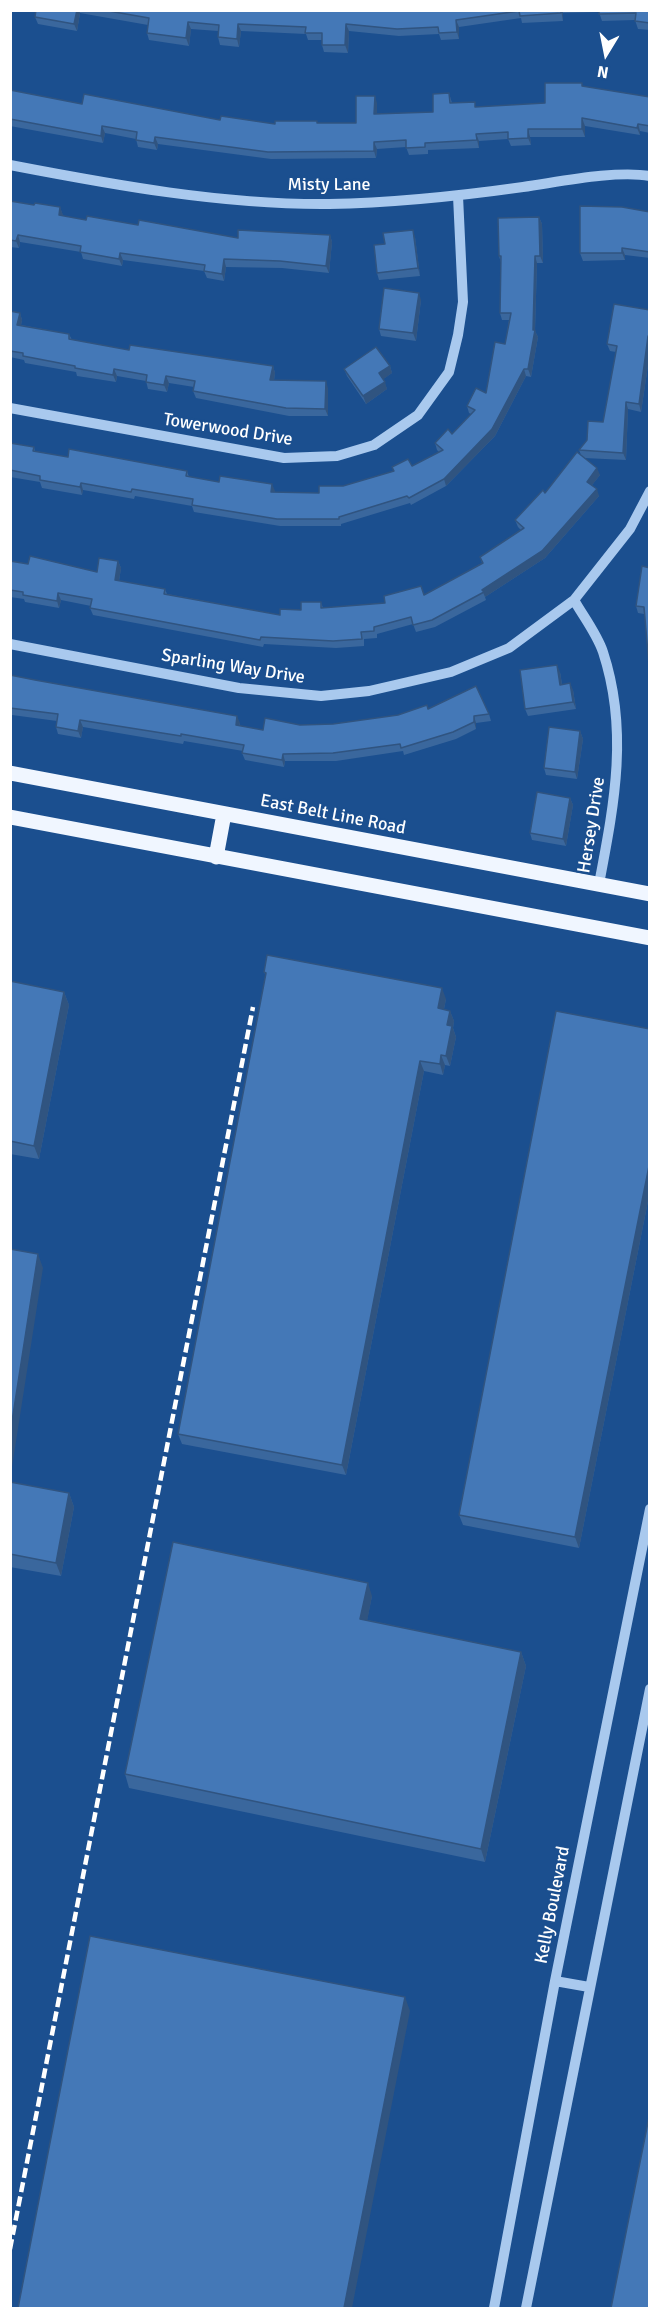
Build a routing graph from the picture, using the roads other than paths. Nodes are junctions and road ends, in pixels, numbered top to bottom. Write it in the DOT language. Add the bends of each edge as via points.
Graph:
graph roads {
  1 [pos="10,165"];
  2 [pos="650,176"];
  3 [pos="458,196"];
  4 [pos="10,408"];
  5 [pos="650,491"];
  6 [pos="574,600"];
  7 [pos="10,644"];
  8 [pos="10,773"];
  9 [pos="224,814"];
  10 [pos="10,817"];
  11 [pos="216,857"];
  12 [pos="599,884"];
  13 [pos="650,894"];
  14 [pos="650,938"];
  15 [pos="650,1509"];
  16 [pos="645,1556"];
  17 [pos="650,1689"];
  18 [pos="555,1981"];
  19 [pos="589,1988"];
  20 [pos="494,2308"];
  21 [pos="526,2308"];
  1 -- 3 [label="street, Misty Lane" via="244,200 329,204"];
  2 -- 3 [label="street, Misty Lane" via="593,178"];
  3 -- 4 [label="street, Towerwood Drive" via="463,302 449,372 418,415 374,445 337,456 284,458"];
  5 -- 6 [label="street, Sparling Way Drive" via="630,529"];
  6 -- 7 [label="street, Sparling Way Drive" via="509,648 451,672 369,691 321,696 239,688"];
  6 -- 12 [label="street, Hersey Drive" via="603,650 614,695 619,743 615,804"];
  8 -- 9 [label="main road, East Belt Line Road"];
  9 -- 11 [label="main road"];
  9 -- 12 [label="main road, East Belt Line Road"];
  10 -- 11 [label="main road"];
  11 -- 14 [label="main road"];
  12 -- 13 [label="main road, East Belt Line Road"];
  15 -- 16 [label="street, Kelly Boulevard"];
  16 -- 18 [label="street, Kelly Boulevard"];
  17 -- 19 [label="street"];
  18 -- 19 [label="street"];
  18 -- 20 [label="street, Kelly Boulevard"];
  19 -- 21 [label="street"];
}
